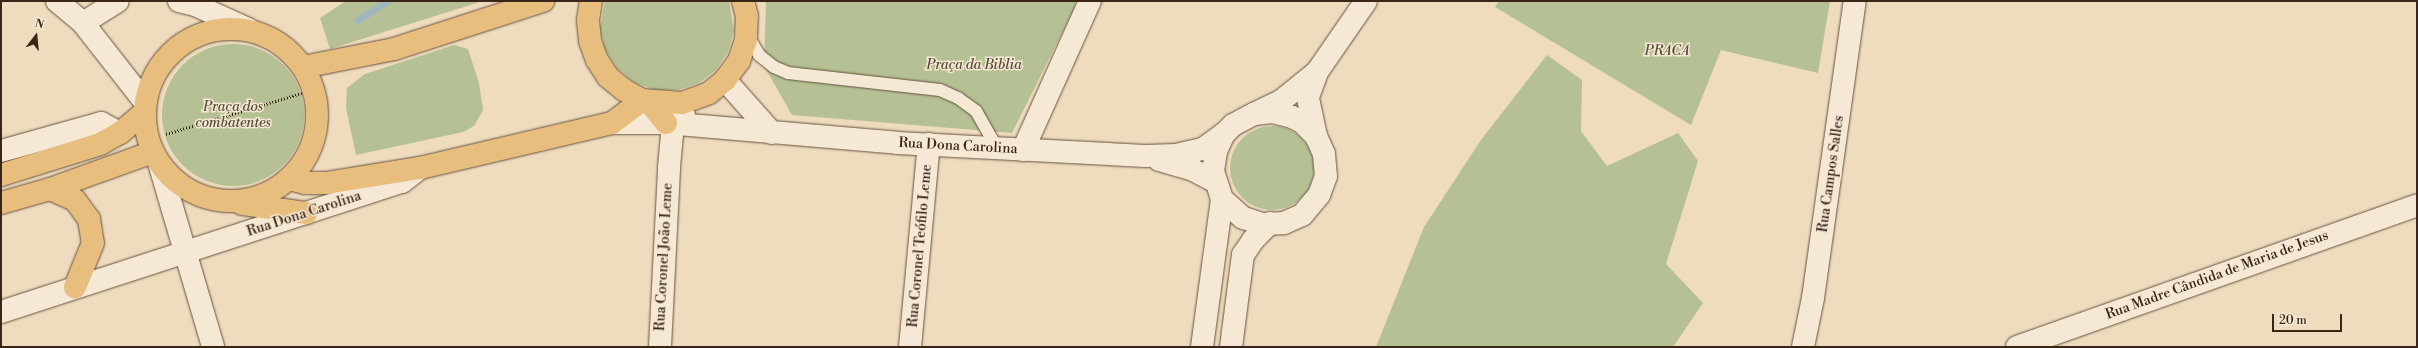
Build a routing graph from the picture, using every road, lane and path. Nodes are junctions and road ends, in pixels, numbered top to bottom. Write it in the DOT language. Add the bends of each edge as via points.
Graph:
graph roads {
  1 [pos="57,1"];
  2 [pos="118,1"];
  3 [pos="543,1"];
  4 [pos="591,1"];
  5 [pos="743,1"];
  6 [pos="1090,1"];
  7 [pos="1366,1"];
  8 [pos="1855,1"];
  9 [pos="191,2"];
  10 [pos="83,23"];
  11 [pos="250,30"];
  12 [pos="746,34"];
  13 [pos="303,67"];
  14 [pos="1317,72"];
  15 [pos="717,86"];
  16 [pos="314,89"];
  17 [pos="646,101"];
  18 [pos="144,108"];
  19 [pos="1254,114"];
  20 [pos="612,123"];
  21 [pos="670,124"];
  22 [pos="772,133"];
  23 [pos="120,134"];
  24 [pos="1224,134"];
  25 [pos="1316,136"];
  26 [pos="929,144"];
  27 [pos="997,148"];
  28 [pos="1022,150"];
  29 [pos="1,151"];
  30 [pos="153,152"];
  31 [pos="1145,156"];
  32 [pos="420,168"];
  33 [pos="1,175"];
  34 [pos="289,179"];
  35 [pos="50,189"];
  36 [pos="1218,190"];
  37 [pos="229,202"];
  38 [pos="1,203"];
  39 [pos="2417,205"];
  40 [pos="306,213"];
  41 [pos="1270,223"];
  42 [pos="185,253"];
  43 [pos="75,287"];
  44 [pos="1,312"];
  45 [pos="2025,346"];
  46 [pos="213,347"];
  47 [pos="660,347"];
  48 [pos="910,347"];
  49 [pos="1202,347"];
  50 [pos="1231,347"];
  51 [pos="1803,347"];
  1 -- 10 [label="street"];
  2 -- 10 [label="street"];
  3 -- 13 [label="main road" via="394,49"];
  4 -- 17 [label="main road" via="588,21 590,41 597,60 608,77 624,90"];
  5 -- 12 [label="main road" via="747,16"];
  6 -- 28 [label="street"];
  7 -- 14 [label="street"];
  8 -- 51 [label="street, Rua Campos Salles" via="1813,298"];
  9 -- 11 [label="street"];
  10 -- 18 [label="street"];
  11 -- 13 [label="main road" via="271,37 289,50"];
  11 -- 18 [label="main road" via="224,28 205,33 176,47 159,66 147,89"];
  12 -- 15 [label="main road" via="739,61"];
  12 -- 27 [label="lane" via="759,55 774,67 788,73 940,90 958,98 976,111"];
  13 -- 16 [label="main road"];
  14 -- 19 [label="street" via="1286,98"];
  14 -- 25 [label="street" via="1308,98"];
  15 -- 17 [label="main road" via="682,103"];
  15 -- 21 [label="street"];
  15 -- 22 [label="street"];
  16 -- 30 [label="path"];
  16 -- 34 [label="main road" via="318,117 314,143 301,167"];
  17 -- 20 [label="main road, Rua Dona Carolina"];
  17 -- 21 [label="main road"];
  18 -- 23 [label="main road"];
  18 -- 30 [label="main road"];
  19 -- 24 [label="street" via="1233,125"];
  19 -- 25 [label="street" via="1273,112 1292,117"];
  20 -- 21 [label="street, Rua Dona Carolina"];
  20 -- 32 [label="main road, Rua Dona Carolina"];
  21 -- 22 [label="street, Rua Dona Carolina"];
  21 -- 47 [label="street, Rua Coronel João Leme"];
  22 -- 26 [label="street, Rua Dona Carolina"];
  23 -- 29 [label="street" via="101,123"];
  23 -- 33 [label="main road" via="100,144"];
  24 -- 31 [label="street, Rua Dona Carolina" via="1203,149 1176,155"];
  24 -- 36 [label="street" via="1216,152"];
  25 -- 41 [label="street" via="1324,154 1326,176 1319,195 1302,215 1284,223"];
  26 -- 27 [label="street, Rua Dona Carolina"];
  26 -- 48 [label="street, Rua Coronel Teófilo Leme"];
  27 -- 28 [label="street, Rua Dona Carolina"];
  28 -- 31 [label="street, Rua Dona Carolina"];
  30 -- 35 [label="main road"];
  30 -- 37 [label="main road" via="177,184 202,197"];
  30 -- 42 [label="street"];
  31 -- 36 [label="street, Rua Dona Carolina" via="1193,170"];
  32 -- 34 [label="main road, Rua Dona Carolina" via="326,183 305,183"];
  32 -- 40 [label="street, Rua Dona Carolina" via="402,182"];
  34 -- 37 [label="main road" via="281,186 256,198"];
  35 -- 38 [label="main road"];
  35 -- 43 [label="main road" via="75,200 89,219 93,243"];
  36 -- 41 [label="street" via="1243,218 1262,224"];
  36 -- 49 [label="street"];
  37 -- 40 [label="main road"];
  39 -- 45 [label="street, Rua Madre Cândida de Maria de Jesus"];
  40 -- 42 [label="street, Rua Dona Carolina"];
  41 -- 50 [label="street" via="1253,240 1243,255"];
  42 -- 43 [label="street, Rua Dona Carolina"];
  42 -- 46 [label="street"];
  43 -- 44 [label="street, Rua Dona Carolina"];
}
